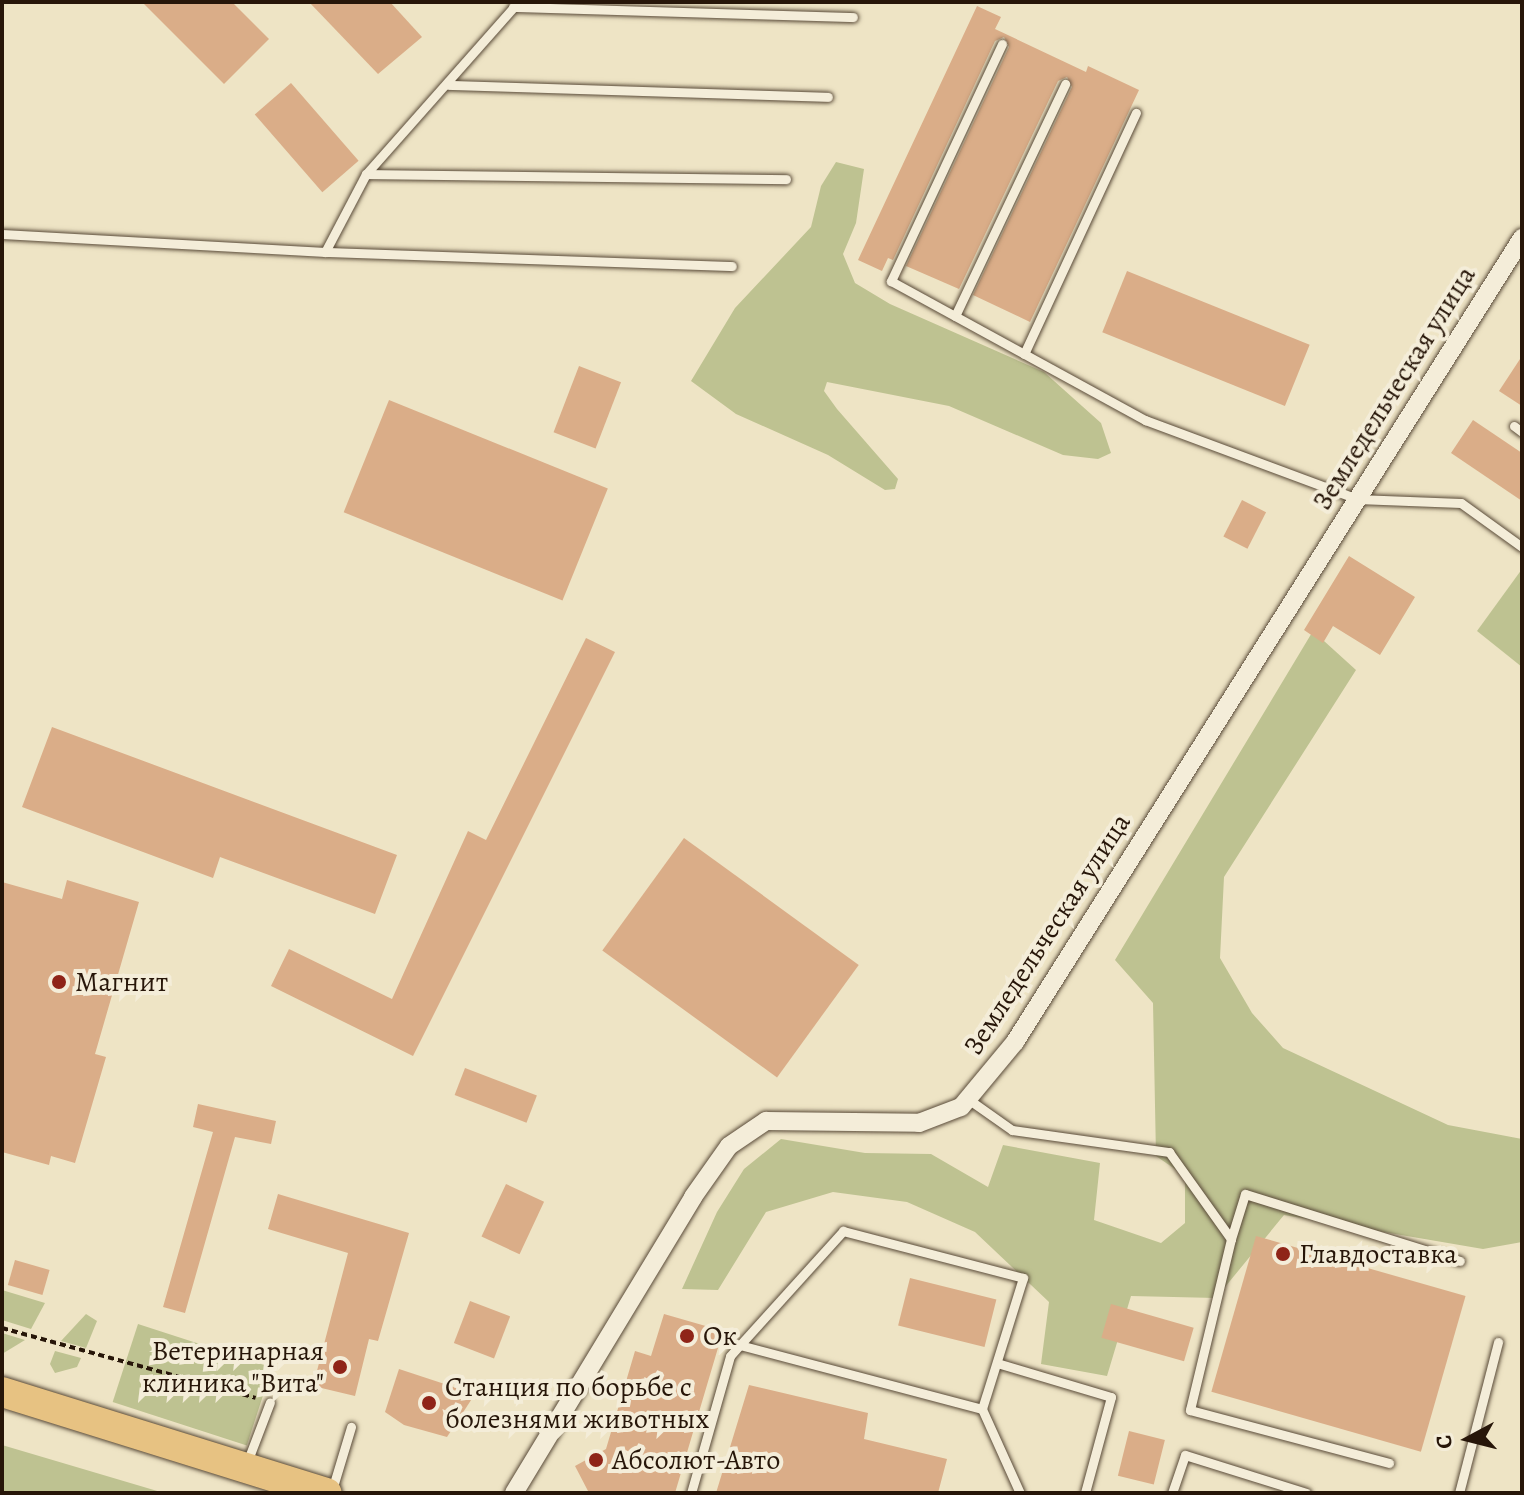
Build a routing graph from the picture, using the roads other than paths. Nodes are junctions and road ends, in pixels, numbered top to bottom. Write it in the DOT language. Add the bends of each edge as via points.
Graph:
graph roads {
  1 [pos="516,5"];
  2 [pos="853,17"];
  3 [pos="1002,44"];
  4 [pos="1065,84"];
  5 [pos="449,85"];
  6 [pos="828,97"];
  7 [pos="1136,113"];
  8 [pos="366,174"];
  9 [pos="786,179"];
  10 [pos="2,234"];
  11 [pos="1522,238"];
  12 [pos="325,252"];
  13 [pos="732,266"];
  14 [pos="955,316"];
  15 [pos="1024,354"];
  16 [pos="1357,499"];
  17 [pos="1522,547"];
  18 [pos="968,1099"];
  19 [pos="1231,1239"];
  20 [pos="1460,1261"];
  21 [pos="1498,1342"];
  22 [pos="740,1345"];
  23 [pos="997,1363"];
  24 [pos="2,1392"];
  25 [pos="270,1402"];
  26 [pos="982,1409"];
  27 [pos="351,1427"];
  28 [pos="1389,1463"];
  29 [pos="245,1468"];
  30 [pos="329,1493"];
  31 [pos="514,1493"];
  32 [pos="691,1493"];
  33 [pos="1020,1493"];
  34 [pos="1085,1493"];
  35 [pos="1172,1493"];
  36 [pos="1306,1493"];
  37 [pos="1459,1493"];
  1 -- 2 [label="lane"];
  1 -- 5 [label="lane"];
  3 -- 14 [label="lane" via="891,281"];
  4 -- 14 [label="lane"];
  5 -- 6 [label="lane"];
  5 -- 8 [label="lane"];
  7 -- 15 [label="lane"];
  8 -- 9 [label="lane"];
  8 -- 12 [label="lane"];
  10 -- 12 [label="lane"];
  11 -- 16 [label="street, Земледельческая улица"];
  12 -- 13 [label="lane"];
  14 -- 15 [label="lane"];
  15 -- 16 [label="lane" via="1145,420"];
  16 -- 17 [label="lane" via="1461,503"];
  16 -- 18 [label="street, Земледельческая улица" via="1015,1042"];
  18 -- 19 [label="lane" via="1012,1130 1169,1152"];
  18 -- 31 [label="street, Земледельческая улица" via="961,1107 919,1123 766,1121 729,1146"];
  19 -- 20 [label="lane" via="1245,1194"];
  19 -- 28 [label="lane" via="1190,1410"];
  21 -- 37 [label="lane"];
  22 -- 23 [label="lane" via="843,1231 1023,1278"];
  22 -- 26 [label="lane"];
  22 -- 32 [label="lane" via="730,1356"];
  23 -- 26 [label="lane"];
  23 -- 34 [label="lane" via="1111,1397"];
  24 -- 29 [label="main road"];
  25 -- 29 [label="lane"];
  26 -- 33 [label="lane"];
  27 -- 30 [label="lane"];
  29 -- 30 [label="main road"];
  35 -- 36 [label="lane" via="1185,1455"];
}
